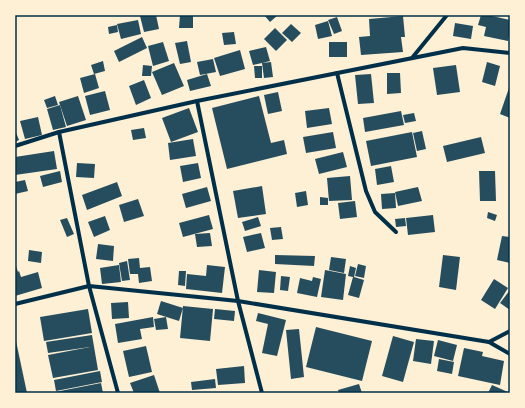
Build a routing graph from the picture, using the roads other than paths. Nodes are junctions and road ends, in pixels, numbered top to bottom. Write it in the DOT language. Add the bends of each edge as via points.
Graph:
graph roads {
  1 [pos="447,15"];
  2 [pos="510,53"];
  3 [pos="412,58"];
  4 [pos="337,73"];
  5 [pos="197,101"];
  6 [pos="59,132"];
  7 [pos="15,146"];
  8 [pos="396,232"];
  9 [pos="89,286"];
  10 [pos="238,301"];
  11 [pos="15,304"];
  12 [pos="510,331"];
  13 [pos="489,342"];
  14 [pos="510,354"];
  15 [pos="118,393"];
  16 [pos="262,393"];
  1 -- 3 [label="street"];
  2 -- 3 [label="street" via="463,48"];
  3 -- 4 [label="street"];
  4 -- 5 [label="street"];
  4 -- 8 [label="street" via="366,191 375,212"];
  5 -- 6 [label="street"];
  5 -- 10 [label="street"];
  6 -- 7 [label="street"];
  6 -- 9 [label="street"];
  9 -- 10 [label="street"];
  9 -- 11 [label="street"];
  9 -- 15 [label="street"];
  10 -- 13 [label="street"];
  10 -- 16 [label="street"];
  12 -- 13 [label="street"];
  13 -- 14 [label="street"];
}
